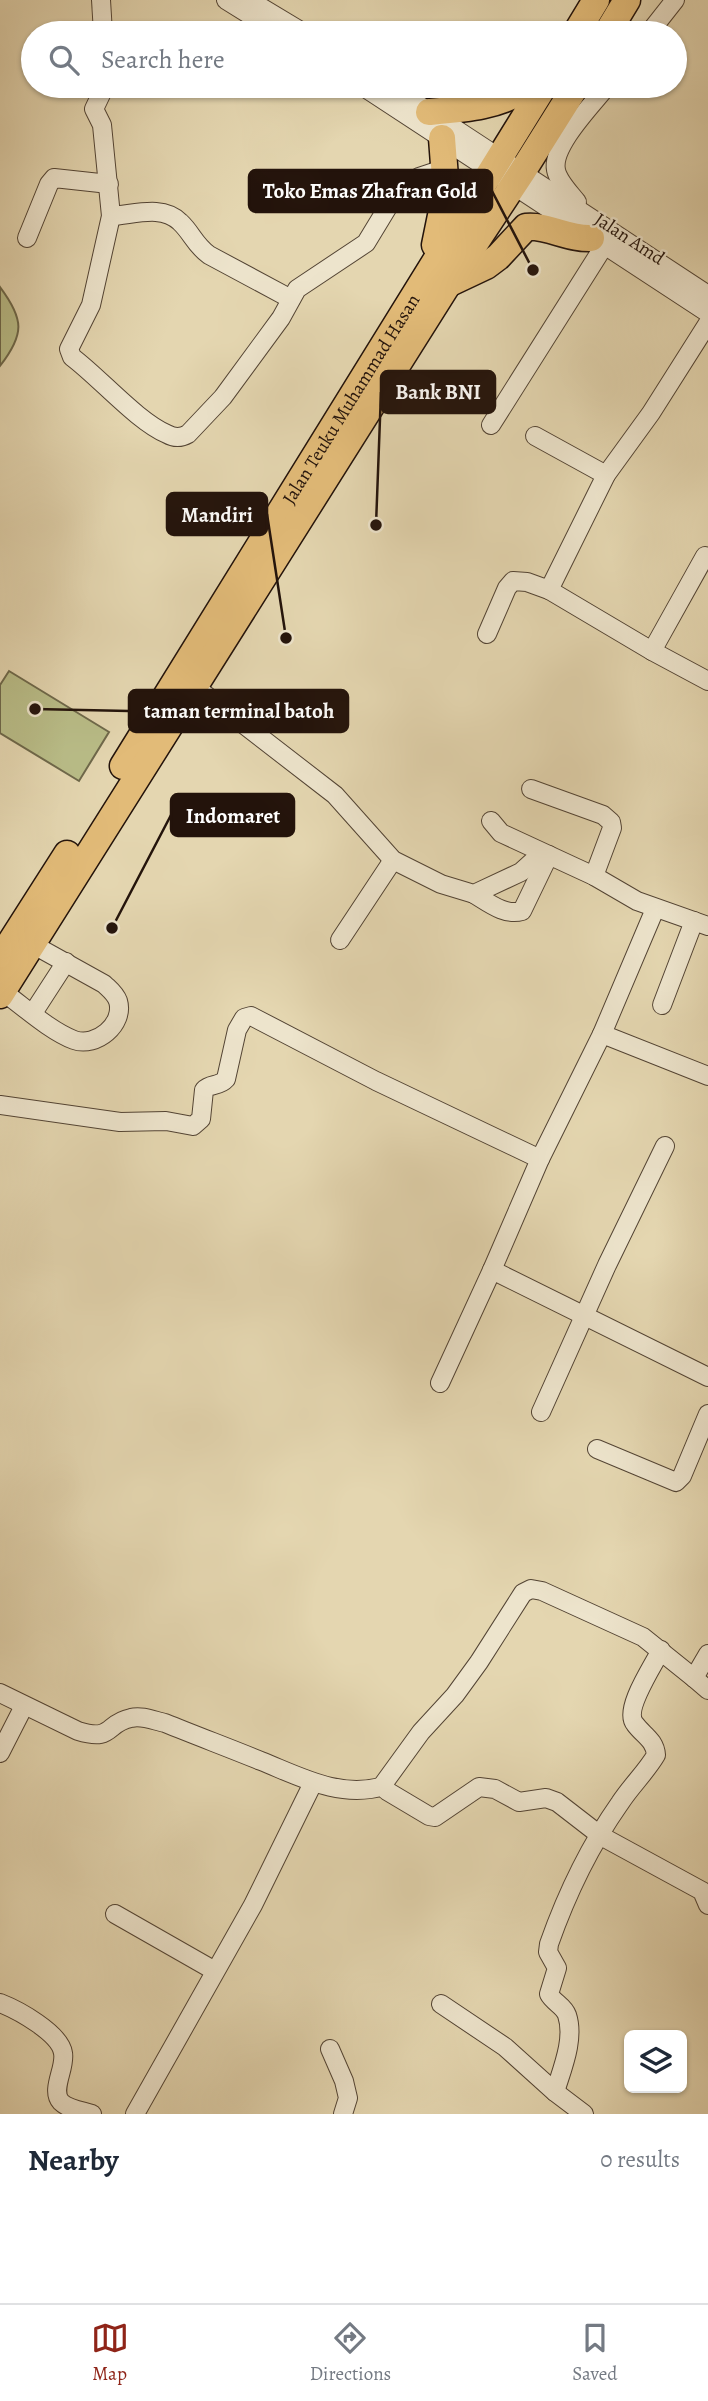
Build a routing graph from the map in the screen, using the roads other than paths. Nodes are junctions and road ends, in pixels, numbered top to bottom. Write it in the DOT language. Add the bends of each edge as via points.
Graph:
graph roads {
  1 [pos="101,0"];
  2 [pos="226,0"];
  3 [pos="249,0"];
  4 [pos="596,0"];
  5 [pos="627,0"];
  6 [pos="675,0"];
  7 [pos="102,21"];
  8 [pos="260,21"];
  9 [pos="284,21"];
  10 [pos="583,21"];
  11 [pos="614,21"];
  12 [pos="658,21"];
  13 [pos="99,98"];
  14 [pos="380,98"];
  15 [pos="408,98"];
  16 [pos="511,98"];
  17 [pos="536,98"];
  18 [pos="570,98"];
  19 [pos="598,98"];
  20 [pos="429,112"];
  21 [pos="442,138"];
  22 [pos="495,164"];
  23 [pos="446,168"];
  24 [pos="109,184"];
  25 [pos="525,184"];
  26 [pos="111,216"];
  27 [pos="27,238"];
  28 [pos="624,240"];
  29 [pos="598,242"];
  30 [pos="421,283"];
  31 [pos="448,284"];
  32 [pos="708,295"];
  33 [pos="291,299"];
  34 [pos="708,313"];
  35 [pos="708,323"];
  36 [pos="491,425"];
  37 [pos="535,436"];
  38 [pos="606,475"];
  39 [pos="705,556"];
  40 [pos="550,590"];
  41 [pos="487,634"];
  42 [pos="652,651"];
  43 [pos="708,681"];
  44 [pos="181,695"];
  45 [pos="531,789"];
  46 [pos="491,821"];
  47 [pos="546,854"];
  48 [pos="393,860"];
  49 [pos="594,877"];
  50 [pos="474,894"];
  51 [pos="655,909"];
  52 [pos="703,922"];
  53 [pos="340,940"];
  54 [pos="11,946"];
  55 [pos="66,962"];
  56 [pos="1,993"];
  57 [pos="662,1005"];
  58 [pos="33,1013"];
  59 [pos="602,1034"];
  60 [pos="708,1076"];
  61 [pos="0,1105"];
  62 [pos="665,1146"];
  63 [pos="540,1159"];
  64 [pos="492,1270"];
  65 [pos="586,1314"];
  66 [pos="708,1377"];
  67 [pos="439,1383"];
  68 [pos="541,1412"];
  69 [pos="708,1413"];
  70 [pos="597,1448"];
  71 [pos="661,1650"];
  72 [pos="708,1654"];
  73 [pos="694,1678"];
  74 [pos="708,1690"];
  75 [pos="0,1693"];
  76 [pos="24,1706"];
  77 [pos="0,1753"];
  78 [pos="313,1783"];
  79 [pos="384,1786"];
  80 [pos="601,1836"];
  81 [pos="708,1905"];
  82 [pos="115,1914"];
  83 [pos="215,1971"];
  84 [pos="0,2003"];
  85 [pos="440,2004"];
  86 [pos="330,2049"];
  87 [pos="555,2092"];
  88 [pos="92,2114"];
  89 [pos="135,2114"];
  90 [pos="343,2114"];
  91 [pos="584,2114"];
  1 -- 7 [label="street"];
  2 -- 8 [label="street"];
  3 -- 9 [label="street"];
  4 -- 10 [label="highway"];
  5 -- 11 [label="highway"];
  6 -- 12 [label="street"];
  13 -- 24 [label="street" via="94,109 102,125"];
  14 -- 21 [label="street"];
  15 -- 20 [label="street"];
  16 -- 20 [label="highway" via="488,106"];
  17 -- 22 [label="highway, Jalan Teuku Muhammad Hasan"];
  18 -- 25 [label="highway, Jalan Teuku Muhammad Hasan"];
  19 -- 28 [label="street" via="562,145 555,159 556,172 576,201"];
  20 -- 22 [label="street"];
  21 -- 22 [label="street"];
  21 -- 23 [label="highway"];
  22 -- 25 [label="street"];
  22 -- 30 [label="highway, Jalan Teuku Muhammad Hasan"];
  23 -- 30 [label="highway" via="444,211"];
  23 -- 33 [label="street" via="400,187 366,243 307,281"];
  24 -- 26 [label="street"];
  24 -- 27 [label="street" via="54,178"];
  25 -- 28 [label="street"];
  25 -- 29 [label="street, Jalan Amd"];
  25 -- 31 [label="highway, Jalan Teuku Muhammad Hasan"];
  26 -- 33 [label="street" via="152,212 172,216 209,255"];
  26 -- 33 [label="street" via="91,305 69,349 72,357 165,434 182,437 202,420 255,354"];
  28 -- 32 [label="street"];
  29 -- 31 [label="highway" via="526,227 492,261"];
  29 -- 34 [label="street, Jalan Amd"];
  29 -- 36 [label="street"];
  30 -- 44 [label="highway, Jalan Teuku Muhammad Hasan"];
  31 -- 44 [label="highway, Jalan Teuku Muhammad Hasan" via="338,462"];
  35 -- 38 [label="street"];
  37 -- 38 [label="street"];
  38 -- 40 [label="street"];
  39 -- 42 [label="street"];
  40 -- 41 [label="street" via="513,581"];
  40 -- 42 [label="street"];
  42 -- 43 [label="street"];
  44 -- 48 [label="street" via="335,795"];
  44 -- 54 [label="highway, Jalan Teuku Muhammad Hasan"];
  45 -- 49 [label="street" via="611,822"];
  46 -- 47 [label="street" via="501,833"];
  47 -- 49 [label="street"];
  47 -- 50 [label="street" via="521,872"];
  47 -- 50 [label="street" via="522,911 499,909"];
  48 -- 50 [label="street" via="441,884"];
  48 -- 53 [label="street"];
  49 -- 51 [label="street"];
  51 -- 52 [label="street"];
  51 -- 59 [label="street"];
  52 -- 57 [label="street"];
  54 -- 55 [label="street"];
  54 -- 56 [label="highway, Jalan Teuku Muhammad Hasan"];
  55 -- 58 [label="street"];
  55 -- 58 [label="street" via="113,993 118,1012 110,1028 99,1039 76,1041"];
  56 -- 58 [label="street"];
  59 -- 60 [label="street"];
  59 -- 63 [label="street"];
  61 -- 63 [label="street" via="120,1122 166,1121 193,1126 201,1119 204,1090 226,1079 237,1030 244,1018 251,1016"];
  62 -- 65 [label="street"];
  63 -- 64 [label="street"];
  64 -- 65 [label="street"];
  64 -- 67 [label="street"];
  65 -- 66 [label="street"];
  65 -- 68 [label="street"];
  69 -- 70 [label="street" via="676,1482"];
  71 -- 73 [label="street"];
  71 -- 79 [label="street" via="621,1626 542,1591 523,1593 479,1662 392,1769"];
  71 -- 80 [label="street" via="631,1717 651,1740 656,1755 619,1803"];
  72 -- 73 [label="street"];
  73 -- 74 [label="street"];
  75 -- 76 [label="street"];
  76 -- 77 [label="street"];
  76 -- 78 [label="street" via="90,1735 107,1733 129,1718 165,1723"];
  78 -- 79 [label="street" via="348,1791"];
  78 -- 83 [label="street"];
  79 -- 80 [label="street" via="435,1817 479,1787 495,1789 519,1802 546,1798"];
  80 -- 81 [label="street" via="702,1891"];
  80 -- 87 [label="street" via="568,1892 549,1944 557,1968 549,1994 567,2014 569,2026 569,2045"];
  82 -- 83 [label="street"];
  83 -- 89 [label="street"];
  84 -- 88 [label="street" via="60,2042 64,2060 59,2099"];
  85 -- 87 [label="street" via="505,2047"];
  86 -- 90 [label="street" via="348,2098"];
  87 -- 91 [label="street"];
}
